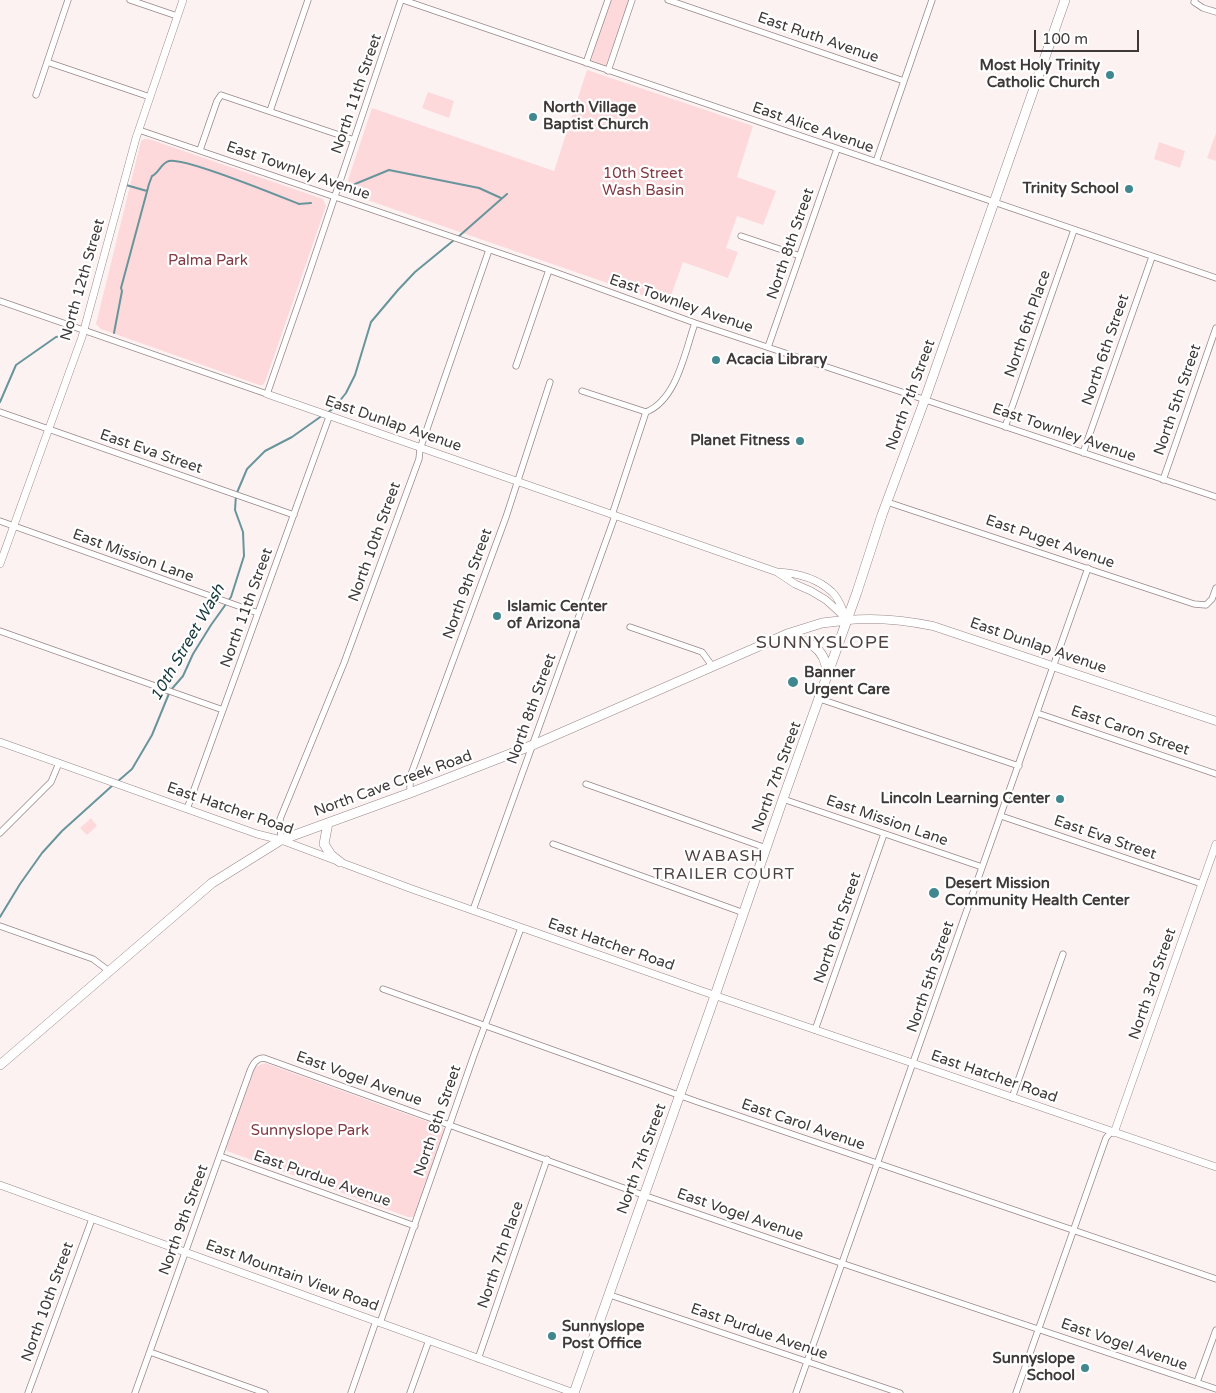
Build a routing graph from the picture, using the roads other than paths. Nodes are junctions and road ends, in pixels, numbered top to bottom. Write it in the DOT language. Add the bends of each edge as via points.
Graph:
graph roads {
  1 [pos="68,0"];
  2 [pos="130,0"];
  3 [pos="182,0"];
  4 [pos="308,0"];
  5 [pos="402,0"];
  6 [pos="608,0"];
  7 [pos="632,0"];
  8 [pos="668,0"];
  9 [pos="931,0"];
  10 [pos="1063,1"];
  11 [pos="1195,1"];
  12 [pos="1216,12"];
  13 [pos="177,16"];
  14 [pos="47,62"];
  15 [pos="586,63"];
  16 [pos="608,71"];
  17 [pos="904,81"];
  18 [pos="36,95"];
  19 [pos="150,97"];
  20 [pos="270,111"];
  21 [pos="139,130"];
  22 [pos="354,140"];
  23 [pos="837,149"];
  24 [pos="200,150"];
  25 [pos="876,162"];
  26 [pos="335,197"];
  27 [pos="993,202"];
  28 [pos="1074,230"];
  29 [pos="741,236"];
  30 [pos="489,250"];
  31 [pos="800,256"];
  32 [pos="1152,256"];
  33 [pos="549,270"];
  34 [pos="1216,278"];
  35 [pos="0,301"];
  36 [pos="695,323"];
  37 [pos="1216,328"];
  38 [pos="84,330"];
  39 [pos="768,347"];
  40 [pos="516,366"];
  41 [pos="550,382"];
  42 [pos="582,391"];
  43 [pos="267,394"];
  44 [pos="925,399"];
  45 [pos="0,412"];
  46 [pos="646,412"];
  47 [pos="329,417"];
  48 [pos="1005,427"];
  49 [pos="50,429"];
  50 [pos="420,449"];
  51 [pos="1083,453"];
  52 [pos="1163,480"];
  53 [pos="517,482"];
  54 [pos="1216,497"];
  55 [pos="887,502"];
  56 [pos="294,515"];
  57 [pos="613,515"];
  58 [pos="0,521"];
  59 [pos="14,526"];
  60 [pos="0,564"];
  61 [pos="1088,568"];
  62 [pos="1216,588"];
  63 [pos="258,613"];
  64 [pos="848,620"];
  65 [pos="630,627"];
  66 [pos="0,631"];
  67 [pos="773,639"];
  68 [pos="1053,665"];
  69 [pos="713,667"];
  70 [pos="827,680"];
  71 [pos="820,699"];
  72 [pos="223,710"];
  73 [pos="1037,713"];
  74 [pos="1216,721"];
  75 [pos="0,742"];
  76 [pos="533,745"];
  77 [pos="59,763"];
  78 [pos="1019,766"];
  79 [pos="1216,774"];
  80 [pos="586,784"];
  81 [pos="410,793"];
  82 [pos="783,799"];
  83 [pos="187,809"];
  84 [pos="1001,816"];
  85 [pos="328,823"];
  86 [pos="0,833"];
  87 [pos="884,834"];
  88 [pos="281,840"];
  89 [pos="553,844"];
  90 [pos="1216,844"];
  91 [pos="766,848"];
  92 [pos="340,862"];
  93 [pos="982,867"];
  94 [pos="1202,884"];
  95 [pos="473,910"];
  96 [pos="744,913"];
  97 [pos="0,926"];
  98 [pos="521,928"];
  99 [pos="1063,954"];
  100 [pos="109,971"];
  101 [pos="383,989"];
  102 [pos="715,996"];
  103 [pos="485,1026"];
  104 [pos="815,1030"];
  105 [pos="259,1058"];
  106 [pos="913,1064"];
  107 [pos="0,1065"];
  108 [pos="680,1095"];
  109 [pos="1012,1098"];
  110 [pos="450,1125"];
  111 [pos="1113,1132"];
  112 [pos="220,1156"];
  113 [pos="547,1160"];
  114 [pos="878,1164"];
  115 [pos="1216,1167"];
  116 [pos="1,1188"];
  117 [pos="643,1195"];
  118 [pos="92,1219"];
  119 [pos="415,1226"];
  120 [pos="1074,1231"];
  121 [pos="186,1253"];
  122 [pos="841,1263"];
  123 [pos="1216,1279"];
  124 [pos="610,1295"];
  125 [pos="378,1322"];
  126 [pos="1038,1329"];
  127 [pos="1216,1330"];
  128 [pos="428,1340"];
  129 [pos="150,1352"];
  130 [pos="478,1359"];
  131 [pos="807,1362"];
  132 [pos="1198,1382"];
  133 [pos="1216,1389"];
  134 [pos="28,1393"];
  135 [pos="135,1393"];
  136 [pos="265,1393"];
  137 [pos="351,1393"];
  138 [pos="410,1393"];
  139 [pos="574,1393"];
  140 [pos="796,1393"];
  141 [pos="900,1393"];
  142 [pos="1016,1393"];
  1 -- 14 [label="street"];
  2 -- 13 [label="street"];
  3 -- 13 [label="street, North 12th Street"];
  4 -- 20 [label="street"];
  5 -- 15 [label="street, East Alice Avenue"];
  5 -- 22 [label="street, North 11th Street"];
  6 -- 15 [label="street"];
  7 -- 16 [label="street"];
  8 -- 17 [label="street, East Ruth Avenue"];
  9 -- 17 [label="street"];
  10 -- 27 [label="main road, North 7th Street"];
  11 -- 12 [label="street"];
  13 -- 19 [label="street, North 12th Street"];
  14 -- 18 [label="street"];
  14 -- 19 [label="street"];
  15 -- 16 [label="street, East Alice Avenue"];
  16 -- 23 [label="street, East Alice Avenue"];
  17 -- 25 [label="street"];
  19 -- 21 [label="street, North 12th Street"];
  20 -- 22 [label="street"];
  20 -- 24 [label="street" via="221,95"];
  21 -- 24 [label="street, East Townley Avenue"];
  21 -- 38 [label="street, North 12th Street"];
  22 -- 26 [label="street, North 11th Street"];
  23 -- 25 [label="street, East Alice Avenue"];
  23 -- 31 [label="street, North 8th Street"];
  24 -- 26 [label="street, East Townley Avenue"];
  25 -- 27 [label="street, East Alice Avenue"];
  26 -- 30 [label="street, East Townley Avenue"];
  26 -- 43 [label="street, North 11th Street"];
  27 -- 28 [label="street, East Alice Avenue"];
  27 -- 44 [label="main road, North 7th Street"];
  28 -- 32 [label="street, East Alice Avenue"];
  28 -- 48 [label="street, North 6th Place"];
  29 -- 31 [label="street"];
  30 -- 33 [label="street, East Townley Avenue"];
  30 -- 50 [label="street, North 10th Street"];
  31 -- 39 [label="street, North 8th Street"];
  32 -- 34 [label="street, East Alice Avenue"];
  32 -- 51 [label="street, North 6th Street"];
  33 -- 36 [label="street, East Townley Avenue"];
  33 -- 40 [label="street"];
  35 -- 38 [label="street, East Dunlap Avenue"];
  36 -- 39 [label="street, East Townley Avenue"];
  36 -- 46 [label="street" via="668,396"];
  37 -- 52 [label="street, North 5th Street"];
  38 -- 43 [label="street, East Dunlap Avenue"];
  38 -- 49 [label="street, North 12th Street"];
  39 -- 44 [label="street, East Townley Avenue"];
  41 -- 53 [label="street, North 9th Street"];
  42 -- 46 [label="street"];
  43 -- 47 [label="street, East Dunlap Avenue"];
  44 -- 48 [label="street, East Townley Avenue"];
  44 -- 55 [label="main road, North 7th Street"];
  45 -- 49 [label="street, East Eva Street"];
  46 -- 57 [label="street, North 8th Street"];
  47 -- 50 [label="street, East Dunlap Avenue"];
  47 -- 56 [label="street, North 11th Street"];
  48 -- 51 [label="street, East Townley Avenue"];
  49 -- 56 [label="street, East Eva Street"];
  49 -- 59 [label="street, North 12th Street"];
  50 -- 53 [label="street, East Dunlap Avenue"];
  50 -- 88 [label="street, North 10th Street" via="420,459 344,663 280,818"];
  51 -- 52 [label="street, East Townley Avenue"];
  52 -- 54 [label="street, East Townley Avenue"];
  53 -- 57 [label="street, East Dunlap Avenue"];
  53 -- 81 [label="street, North 9th Street" via="410,777"];
  55 -- 61 [label="street, East Puget Avenue"];
  55 -- 64 [label="main road, North 7th Street"];
  56 -- 63 [label="street, North 11th Street"];
  57 -- 64 [label="street, East Dunlap Avenue" via="777,572 826,600"];
  57 -- 76 [label="street, North 8th Street"];
  58 -- 59 [label="street, East Mission Lane"];
  59 -- 60 [label="street, North 12th Street"];
  59 -- 63 [label="street, East Mission Lane"];
  61 -- 62 [label="street, East Puget Avenue" via="1194,604 1206,605"];
  61 -- 68 [label="street, North 5th Street"];
  63 -- 72 [label="street, North 11th Street"];
  64 -- 67 [label="main road, North Cave Creek Road" via="804,628"];
  64 -- 68 [label="main road, East Dunlap Avenue" via="888,618 933,626"];
  64 -- 70 [label="main road, North 7th Street"];
  65 -- 69 [label="street" via="702,652"];
  66 -- 72 [label="street"];
  67 -- 69 [label="main road, North Cave Creek Road"];
  67 -- 70 [label="main road" via="797,639 818,648 826,666"];
  68 -- 73 [label="street, North 5th Street"];
  68 -- 74 [label="main road, East Dunlap Avenue"];
  69 -- 76 [label="main road, North Cave Creek Road"];
  70 -- 71 [label="main road, North 7th Street"];
  71 -- 78 [label="street"];
  71 -- 82 [label="main road, North 7th Street"];
  72 -- 83 [label="street, North 11th Street"];
  73 -- 78 [label="street, North 5th Street"];
  73 -- 79 [label="street, East Caron Street"];
  75 -- 77 [label="street, East Hatcher Road"];
  76 -- 81 [label="main road, North Cave Creek Road"];
  76 -- 95 [label="street, North 8th Street"];
  77 -- 83 [label="street, East Hatcher Road"];
  77 -- 86 [label="street" via="51,782"];
  78 -- 84 [label="street, North 5th Street"];
  80 -- 91 [label="street"];
  81 -- 85 [label="main road, North Cave Creek Road"];
  82 -- 87 [label="street, East Mission Lane"];
  82 -- 91 [label="main road, North 7th Street"];
  83 -- 88 [label="street, East Hatcher Road"];
  84 -- 93 [label="street, North 5th Street"];
  84 -- 94 [label="street, East Eva Street"];
  85 -- 88 [label="main road, North Cave Creek Road"];
  85 -- 92 [label="main road" via="324,844 330,855"];
  87 -- 93 [label="street, East Mission Lane"];
  87 -- 104 [label="street, North 6th Street"];
  88 -- 92 [label="street, East Hatcher Road"];
  88 -- 100 [label="main road, North Cave Creek Road" via="212,882"];
  89 -- 96 [label="street"];
  90 -- 94 [label="street, North 3rd Street"];
  91 -- 96 [label="main road, North 7th Street"];
  92 -- 95 [label="street, East Hatcher Road"];
  93 -- 106 [label="street, North 5th Street"];
  94 -- 111 [label="street, North 3rd Street"];
  95 -- 98 [label="street, East Hatcher Road"];
  96 -- 102 [label="main road, North 7th Street"];
  97 -- 100 [label="street" via="94,960"];
  98 -- 102 [label="street, East Hatcher Road"];
  98 -- 103 [label="street, North 8th Street"];
  99 -- 109 [label="street"];
  100 -- 107 [label="main road, North Cave Creek Road"];
  101 -- 103 [label="street, East Carol Avenue"];
  102 -- 104 [label="street, East Hatcher Road"];
  102 -- 108 [label="main road, North 7th Street"];
  103 -- 108 [label="street, East Carol Avenue"];
  103 -- 110 [label="street, North 8th Street"];
  104 -- 106 [label="street, East Hatcher Road"];
  105 -- 110 [label="street, East Vogel Avenue"];
  105 -- 112 [label="street, North 9th Street" via="250,1071"];
  106 -- 109 [label="street, East Hatcher Road"];
  106 -- 114 [label="street, North 5th Street"];
  108 -- 114 [label="street, East Carol Avenue"];
  108 -- 117 [label="main road, North 7th Street"];
  109 -- 111 [label="street, East Hatcher Road"];
  110 -- 113 [label="street, East Vogel Avenue"];
  110 -- 119 [label="street, North 8th Street"];
  111 -- 115 [label="street, East Hatcher Road"];
  111 -- 120 [label="street, North 3rd Street" via="1106,1138"];
  112 -- 119 [label="street, East Purdue Avenue"];
  112 -- 121 [label="street, North 9th Street"];
  113 -- 117 [label="street, East Vogel Avenue"];
  113 -- 130 [label="street, North 7th Place"];
  114 -- 120 [label="street, East Carol Avenue"];
  114 -- 122 [label="street, North 5th Street"];
  116 -- 118 [label="street, East Mountain View Road"];
  117 -- 122 [label="street, East Vogel Avenue"];
  117 -- 124 [label="main road, North 7th Street"];
  118 -- 121 [label="street, East Mountain View Road"];
  118 -- 134 [label="street, North 10th Street"];
  119 -- 125 [label="street, North 8th Street"];
  120 -- 123 [label="street, East Carol Avenue"];
  120 -- 126 [label="street, North 3rd Street"];
  121 -- 125 [label="street, East Mountain View Road"];
  121 -- 129 [label="street, North 9th Street"];
  122 -- 126 [label="street, East Vogel Avenue"];
  122 -- 131 [label="street, North 5th Street"];
  124 -- 131 [label="street, East Purdue Avenue"];
  124 -- 139 [label="main road, North 7th Street"];
  125 -- 128 [label="street, East Mountain View Road"];
  125 -- 137 [label="street, North 8th Street"];
  126 -- 132 [label="street, East Vogel Avenue"];
  126 -- 142 [label="street, North 3rd Street"];
  127 -- 132 [label="street"];
  128 -- 130 [label="street, East Mountain View Road"];
  128 -- 138 [label="street"];
  129 -- 135 [label="street, North 9th Street"];
  129 -- 136 [label="street"];
  130 -- 139 [label="street, East Mountain View Road"];
  131 -- 140 [label="street, North 5th Street"];
  131 -- 141 [label="street, East Purdue Avenue"];
  132 -- 133 [label="street, East Vogel Avenue"];
}
